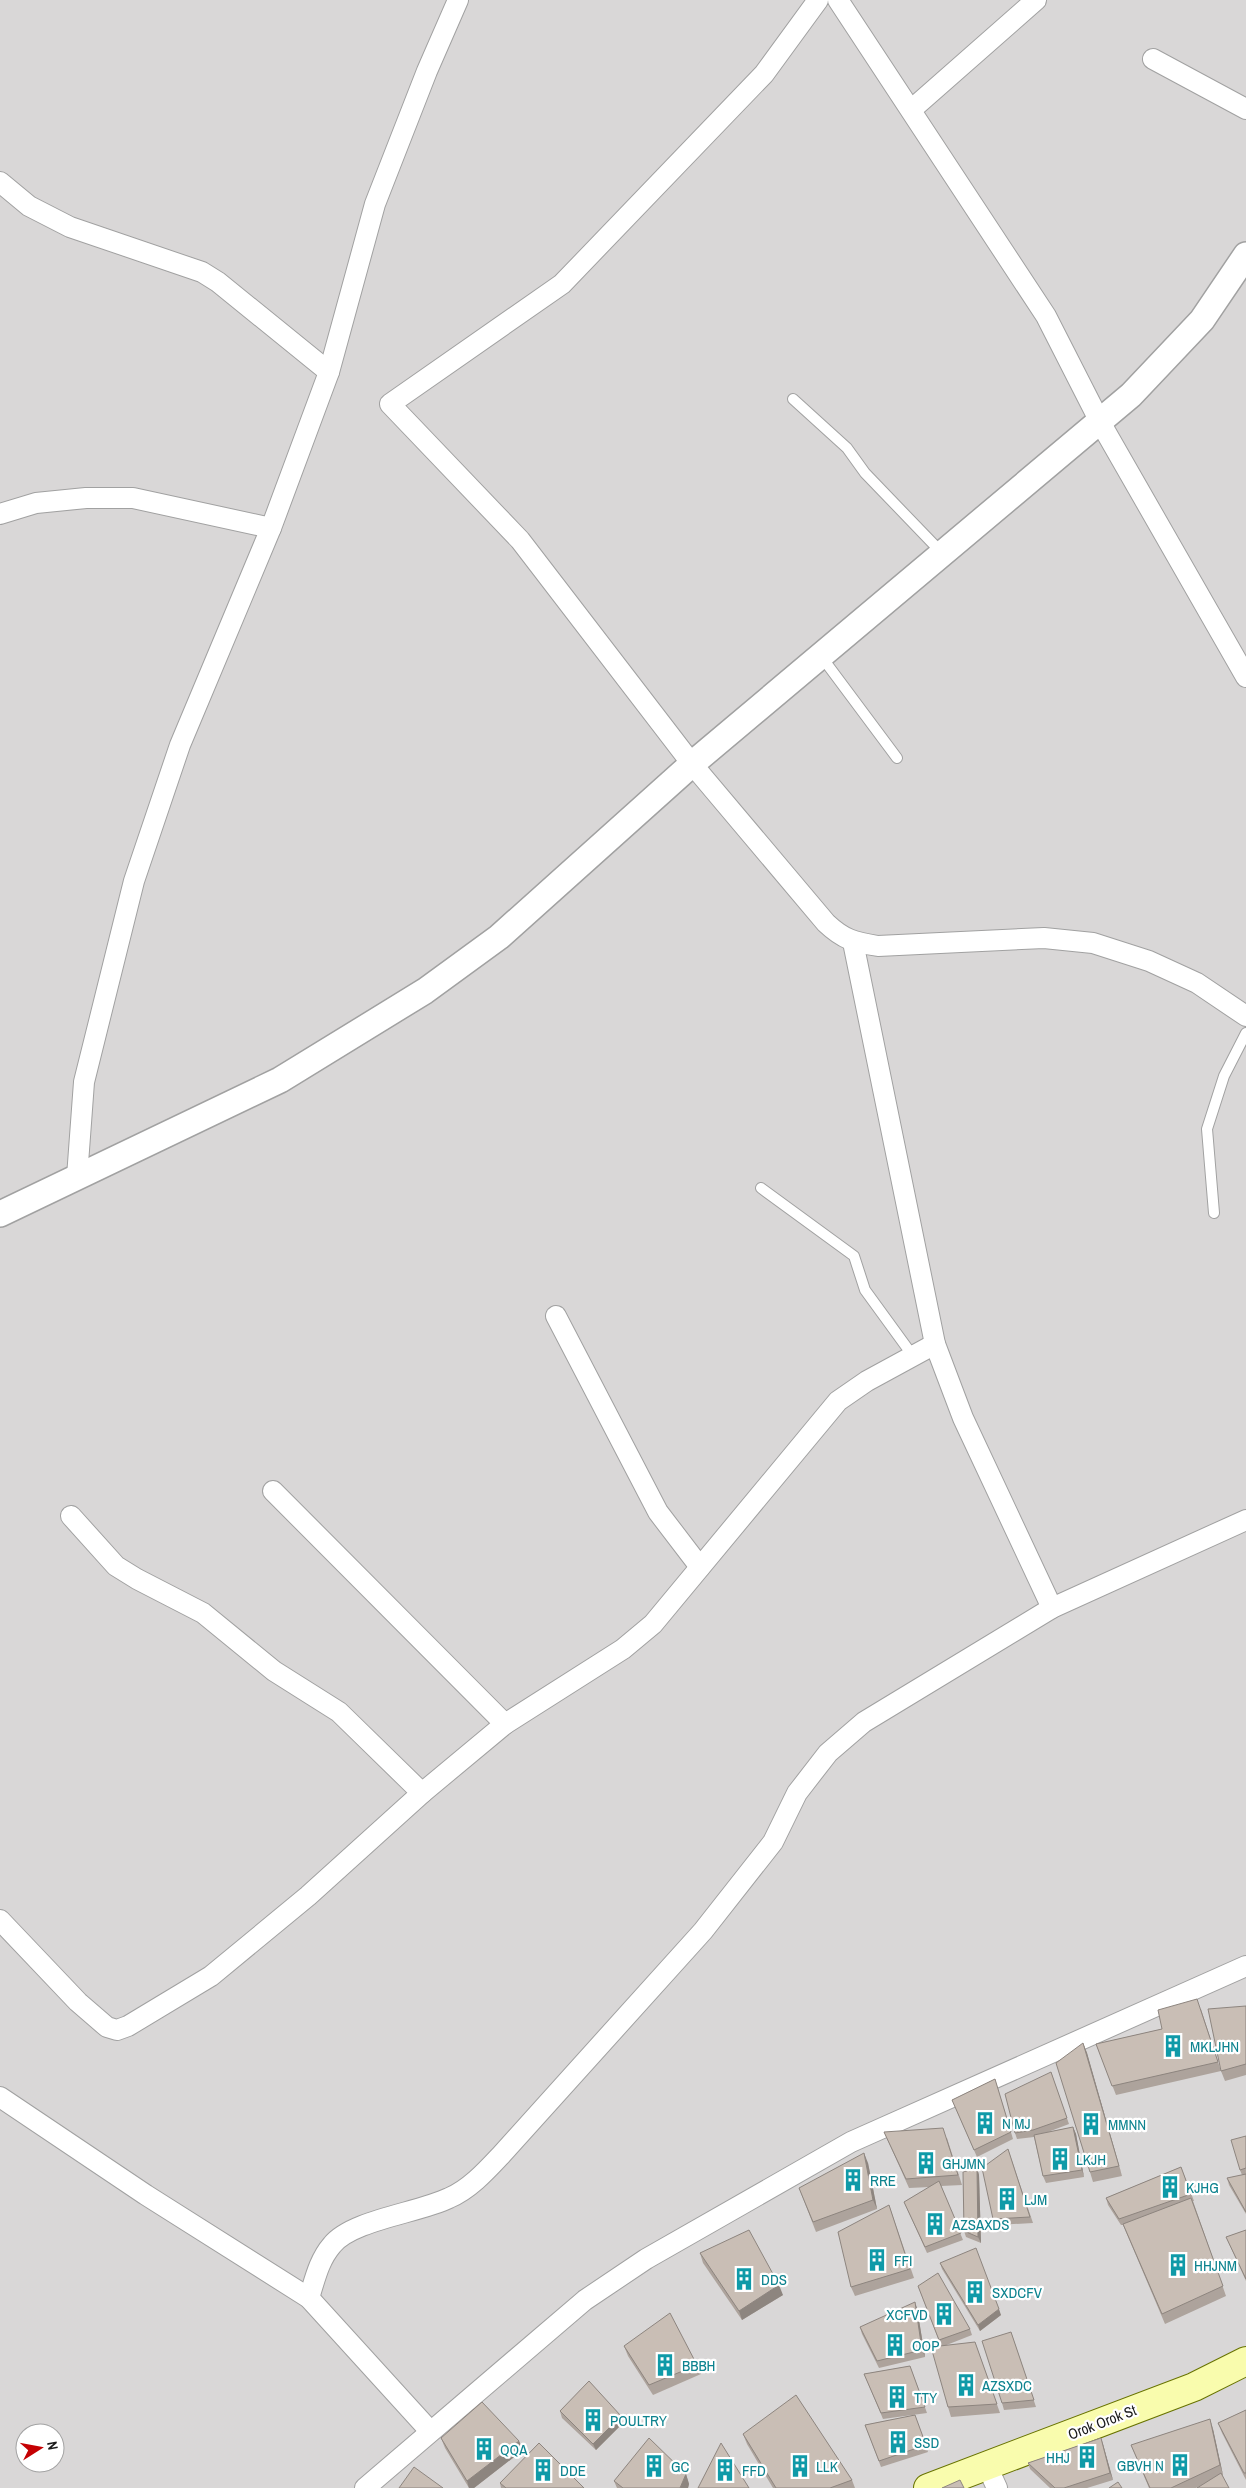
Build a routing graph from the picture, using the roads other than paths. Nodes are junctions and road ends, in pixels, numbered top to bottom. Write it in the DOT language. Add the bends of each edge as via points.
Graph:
graph roads {
  1 [pos="458,0"];
  2 [pos="818,0"];
  3 [pos="838,0"];
  4 [pos="1036,0"];
  5 [pos="1153,59"];
  6 [pos="1246,109"];
  7 [pos="911,110"];
  8 [pos="0,182"];
  9 [pos="1246,255"];
  10 [pos="329,372"];
  11 [pos="794,399"];
  12 [pos="1100,422"];
  13 [pos="0,514"];
  14 [pos="271,528"];
  15 [pos="943,554"];
  16 [pos="821,656"];
  17 [pos="1246,677"];
  18 [pos="897,758"];
  19 [pos="692,764"];
  20 [pos="853,942"];
  21 [pos="1246,1016"];
  22 [pos="1246,1033"];
  23 [pos="77,1177"];
  24 [pos="761,1188"];
  25 [pos="1214,1213"];
  26 [pos="0,1214"];
  27 [pos="556,1316"];
  28 [pos="935,1344"];
  29 [pos="913,1356"];
  30 [pos="273,1491"];
  31 [pos="71,1516"];
  32 [pos="1246,1520"];
  33 [pos="700,1567"];
  34 [pos="1052,1608"];
  35 [pos="505,1724"];
  36 [pos="422,1793"];
  37 [pos="0,1920"];
  38 [pos="1246,1966"];
  39 [pos="0,2097"];
  40 [pos="309,2298"];
  41 [pos="1246,2361"];
  42 [pos="430,2431"];
  43 [pos="992,2477"];
  44 [pos="365,2488"];
  45 [pos="928,2488"];
  1 -- 10 [label="street" via="375,204"];
  2 -- 19 [label="street" via="764,74 562,284 390,404 520,540"];
  3 -- 7 [label="street"];
  4 -- 7 [label="street"];
  5 -- 6 [label="street"];
  7 -- 12 [label="street" via="1046,316"];
  8 -- 10 [label="street" via="29,206 70,227 202,272"];
  9 -- 12 [label="street" via="1202,320 1131,395"];
  10 -- 14 [label="street"];
  11 -- 15 [label="lane" via="847,448 865,472"];
  12 -- 15 [label="street"];
  12 -- 17 [label="street"];
  13 -- 14 [label="street" via="36,503 133,498"];
  14 -- 23 [label="street" via="180,745 134,882 84,1082"];
  15 -- 16 [label="street"];
  16 -- 18 [label="lane"];
  16 -- 19 [label="street"];
  19 -- 20 [label="street" via="826,923 840,936"];
  19 -- 23 [label="street" via="499,937 425,991 280,1080"];
  20 -- 21 [label="street" via="878,946 1044,938 1093,943 1149,961 1197,983"];
  20 -- 28 [label="street"];
  22 -- 25 [label="lane" via="1224,1076 1207,1130"];
  23 -- 26 [label="street"];
  24 -- 29 [label="lane" via="854,1256 865,1290"];
  27 -- 33 [label="street" via="658,1512"];
  28 -- 29 [label="street"];
  28 -- 34 [label="street" via="963,1418"];
  29 -- 33 [label="street" via="838,1401"];
  30 -- 35 [label="street"];
  31 -- 36 [label="street" via="116,1566 203,1613 274,1670 339,1712"];
  32 -- 34 [label="street"];
  33 -- 35 [label="street" via="654,1624 623,1649"];
  34 -- 40 [label="street" via="844,1736 797,1793 773,1842 703,1931 502,2154 479,2178 450,2198 360,2227 332,2244 318,2267"];
  35 -- 36 [label="street"];
  36 -- 37 [label="street" via="308,1896 211,1976 117,2030 107,2027 78,2002"];
  38 -- 42 [label="street" via="842,2146 646,2259 585,2300"];
  39 -- 40 [label="street" via="146,2195"];
  40 -- 42 [label="street"];
  41 -- 43 [label="main road, Orok Orok St"];
  42 -- 44 [label="street"];
  43 -- 45 [label="main road, Orok Orok St"];
}
